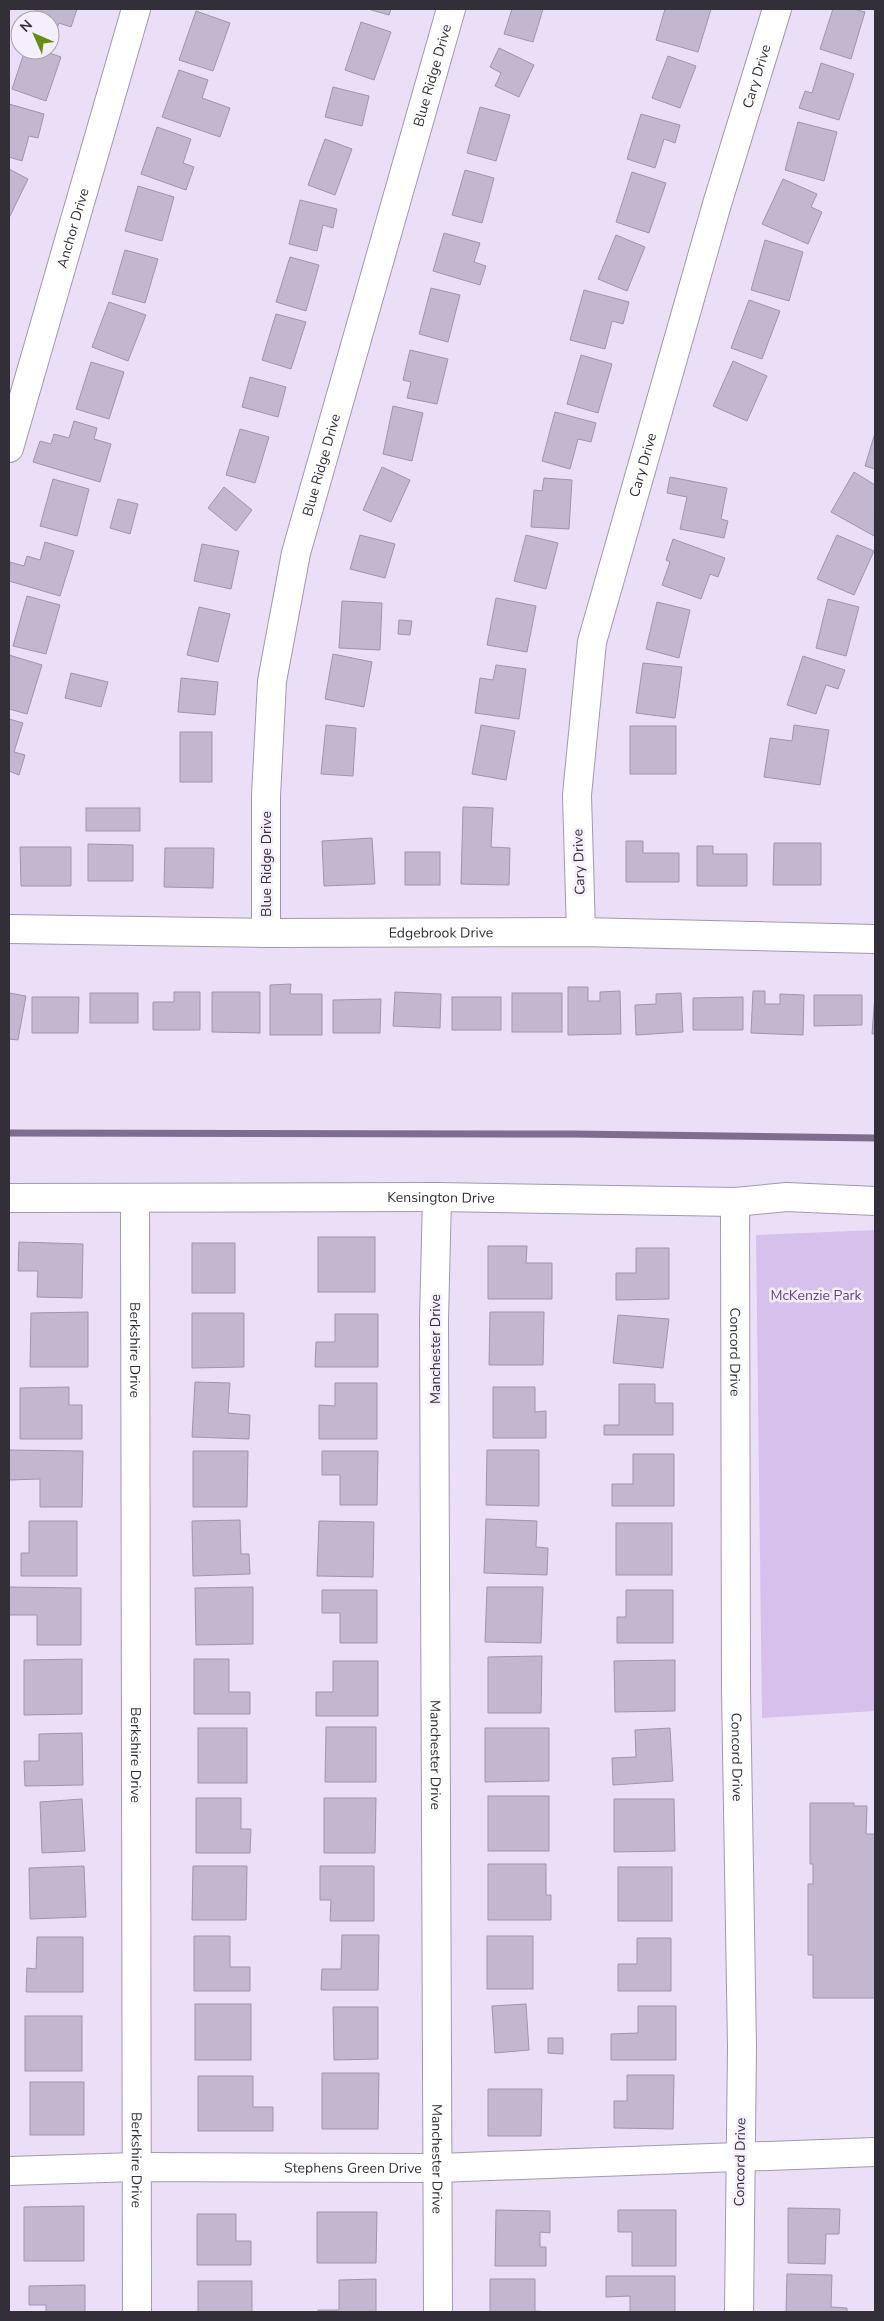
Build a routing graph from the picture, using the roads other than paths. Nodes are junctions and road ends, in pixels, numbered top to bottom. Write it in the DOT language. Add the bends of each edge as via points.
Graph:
graph roads {
  1 [pos="136,9"];
  2 [pos="451,9"];
  3 [pos="777,9"];
  4 [pos="9,448"];
  5 [pos="9,929"];
  6 [pos="581,932"];
  7 [pos="266,933"];
  8 [pos="875,939"];
  9 [pos="436,1197"];
  10 [pos="9,1198"];
  11 [pos="135,1199"];
  12 [pos="875,1201"];
  13 [pos="735,1202"];
  14 [pos="875,2152"];
  15 [pos="739,2156"];
  16 [pos="136,2167"];
  17 [pos="438,2168"];
  18 [pos="9,2171"];
  19 [pos="137,2312"];
  20 [pos="438,2312"];
  21 [pos="739,2312"];
  1 -- 4 [label="street, Anchor Drive"];
  2 -- 7 [label="street, Blue Ridge Drive" via="296,553 272,681 266,796"];
  3 -- 6 [label="street, Cary Drive" via="592,642 578,795"];
  5 -- 7 [label="street, Edgebrook Drive"];
  6 -- 7 [label="street, Edgebrook Drive"];
  6 -- 8 [label="street, Edgebrook Drive"];
  9 -- 11 [label="street, Kensington Drive"];
  9 -- 13 [label="street, Kensington Drive"];
  9 -- 17 [label="street, Manchester Drive"];
  10 -- 11 [label="street, Kensington Drive"];
  11 -- 16 [label="street, Berkshire Drive"];
  12 -- 13 [label="street, Kensington Drive" via="787,1197"];
  13 -- 15 [label="street, Concord Drive" via="736,1679 742,2047"];
  14 -- 15 [label="street, Stephens Green Drive"];
  15 -- 17 [label="street, Stephens Green Drive"];
  15 -- 21 [label="street, Concord Drive"];
  16 -- 17 [label="street, Stephens Green Drive"];
  16 -- 18 [label="street, Stephens Green Drive"];
  16 -- 19 [label="street, Berkshire Drive"];
  17 -- 20 [label="street, Manchester Drive"];
}
